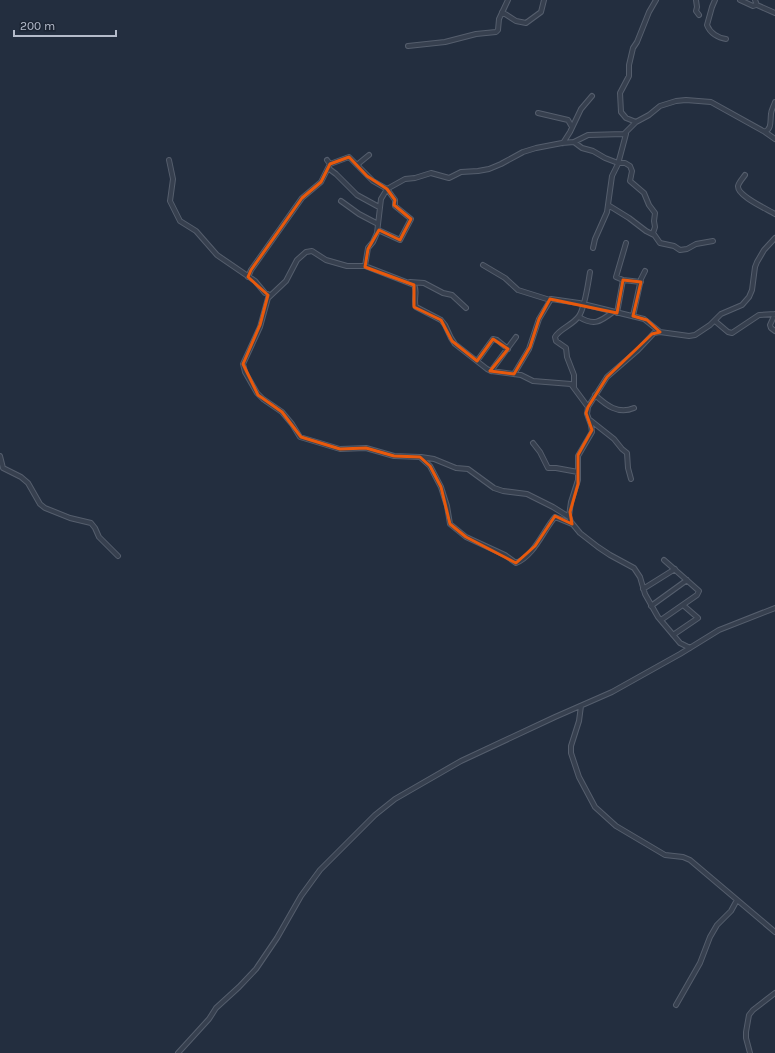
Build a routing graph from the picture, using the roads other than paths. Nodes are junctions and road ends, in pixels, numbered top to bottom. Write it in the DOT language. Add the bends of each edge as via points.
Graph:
graph roads {
  1 [pos="508,0"];
  2 [pos="544,0"];
  3 [pos="656,0"];
  4 [pos="696,0"];
  5 [pos="715,0"];
  6 [pos="740,0"];
  7 [pos="754,0"];
  8 [pos="756,5"];
  9 [pos="502,12"];
  10 [pos="775,12"];
  11 [pos="699,15"];
  12 [pos="726,39"];
  13 [pos="408,46"];
  14 [pos="592,96"];
  15 [pos="775,102"];
  16 [pos="538,113"];
  17 [pos="636,122"];
  18 [pos="572,128"];
  19 [pos="765,132"];
  20 [pos="626,134"];
  21 [pos="775,138"];
  22 [pos="563,142"];
  23 [pos="574,142"];
  24 [pos="369,155"];
  25 [pos="169,160"];
  26 [pos="618,163"];
  27 [pos="328,164"];
  28 [pos="358,166"];
  29 [pos="745,175"];
  30 [pos="387,189"];
  31 [pos="341,201"];
  32 [pos="608,205"];
  33 [pos="380,207"];
  34 [pos="775,214"];
  35 [pos="378,224"];
  36 [pos="378,230"];
  37 [pos="654,235"];
  38 [pos="775,238"];
  39 [pos="713,241"];
  40 [pos="626,243"];
  41 [pos="593,248"];
  42 [pos="483,265"];
  43 [pos="364,266"];
  44 [pos="645,271"];
  45 [pos="590,272"];
  46 [pos="248,276"];
  47 [pos="623,280"];
  48 [pos="408,282"];
  49 [pos="641,282"];
  50 [pos="270,295"];
  51 [pos="550,300"];
  52 [pos="583,304"];
  53 [pos="466,308"];
  54 [pos="615,312"];
  55 [pos="775,314"];
  56 [pos="633,316"];
  57 [pos="579,317"];
  58 [pos="715,320"];
  59 [pos="775,331"];
  60 [pos="660,332"];
  61 [pos="516,338"];
  62 [pos="508,349"];
  63 [pos="477,360"];
  64 [pos="491,371"];
  65 [pos="514,374"];
  66 [pos="574,387"];
  67 [pos="595,395"];
  68 [pos="588,407"];
  69 [pos="634,408"];
  70 [pos="588,418"];
  71 [pos="533,443"];
  72 [pos="0,456"];
  73 [pos="420,457"];
  74 [pos="578,472"];
  75 [pos="631,479"];
  76 [pos="569,518"];
  77 [pos="572,524"];
  78 [pos="118,556"];
  79 [pos="664,560"];
  80 [pos="675,569"];
  81 [pos="687,580"];
  82 [pos="643,589"];
  83 [pos="683,605"];
  84 [pos="651,606"];
  85 [pos="775,608"];
  86 [pos="661,620"];
  87 [pos="673,635"];
  88 [pos="690,648"];
  89 [pos="581,706"];
  90 [pos="737,900"];
  91 [pos="775,932"];
  92 [pos="775,993"];
  93 [pos="676,1005"];
  94 [pos="178,1053"];
  95 [pos="750,1053"];
  1 -- 9 [label="street"];
  2 -- 9 [label="street" via="541,12 526,23 516,21"];
  3 -- 17 [label="street" via="633,48 629,76 620,93 621,112 626,118"];
  4 -- 11 [label="street"];
  5 -- 12 [label="street" via="707,25 709,30"];
  6 -- 8 [label="street"];
  7 -- 8 [label="street"];
  8 -- 10 [label="street"];
  9 -- 13 [label="street" via="496,32"];
  14 -- 18 [label="street" via="581,109"];
  15 -- 19 [label="street" via="771,123"];
  16 -- 18 [label="street" via="567,120"];
  17 -- 19 [label="street" via="664,104 695,100 711,102"];
  17 -- 20 [label="street"];
  18 -- 22 [label="street"];
  19 -- 21 [label="street"];
  20 -- 23 [label="street" via="588,135"];
  20 -- 26 [label="street"];
  22 -- 23 [label="street"];
  22 -- 30 [label="street" via="526,151 483,170 461,172 449,178 434,173 406,178"];
  23 -- 26 [label="street"];
  24 -- 28 [label="street"];
  25 -- 46 [label="street" via="173,179 170,201 182,224 196,231 217,255"];
  26 -- 32 [label="street" via="612,176"];
  26 -- 37 [label="street" via="630,166 631,181 644,193 655,211"];
  27 -- 28 [label="street" via="349,157"];
  27 -- 33 [label="street" via="357,195"];
  27 -- 46 [label="street" via="320,182 302,198"];
  28 -- 30 [label="street" via="374,182"];
  29 -- 34 [label="street" via="738,189 741,193"];
  30 -- 33 [label="street"];
  30 -- 36 [label="street" via="395,206 411,220 400,240"];
  31 -- 35 [label="street"];
  32 -- 37 [label="street"];
  32 -- 41 [label="street"];
  33 -- 35 [label="street"];
  35 -- 36 [label="street"];
  36 -- 43 [label="street" via="376,238 368,248"];
  37 -- 39 [label="street" via="660,244 674,246 680,250"];
  38 -- 58 [label="street" via="755,264 753,288 748,297 742,305"];
  40 -- 47 [label="street" via="616,276"];
  42 -- 51 [label="street" via="518,290"];
  43 -- 48 [label="street"];
  43 -- 50 [label="street" via="347,266 325,260 309,251 297,260 284,284"];
  44 -- 49 [label="street"];
  45 -- 52 [label="street"];
  46 -- 50 [label="street"];
  47 -- 49 [label="street"];
  47 -- 54 [label="street"];
  48 -- 53 [label="street" via="424,283 452,295"];
  48 -- 63 [label="street" via="416,287 416,306 441,320 452,341"];
  49 -- 56 [label="street"];
  50 -- 73 [label="street" via="243,364 258,395 282,412 301,437 340,449 366,448 394,456"];
  51 -- 52 [label="street"];
  51 -- 65 [label="street" via="538,319 530,347"];
  52 -- 54 [label="street"];
  52 -- 57 [label="street"];
  54 -- 56 [label="street"];
  54 -- 57 [label="street" via="596,322"];
  55 -- 58 [label="street" via="759,315 732,333"];
  55 -- 59 [label="street" via="770,326"];
  56 -- 60 [label="street" via="647,320"];
  57 -- 66 [label="street" via="555,337 556,341 566,348 574,375"];
  58 -- 60 [label="street" via="692,336"];
  60 -- 67 [label="street" via="652,334 610,375"];
  61 -- 62 [label="street"];
  62 -- 63 [label="street" via="493,339"];
  62 -- 64 [label="street"];
  63 -- 64 [label="street"];
  64 -- 65 [label="street"];
  65 -- 66 [label="street" via="528,380 570,384"];
  66 -- 68 [label="street"];
  67 -- 68 [label="street"];
  67 -- 69 [label="street" via="613,408"];
  68 -- 70 [label="street"];
  70 -- 74 [label="street" via="592,432 578,454"];
  70 -- 75 [label="street" via="627,452"];
  71 -- 74 [label="street" via="548,468"];
  72 -- 78 [label="street" via="3,468 28,483 42,506 70,518 91,523"];
  73 -- 76 [label="street" via="468,469 494,488 527,494"];
  73 -- 77 [label="street" via="430,466 439,483 450,524 466,537 505,555 516,563 535,546 555,517"];
  74 -- 76 [label="street" via="578,484 571,502"];
  76 -- 77 [label="street"];
  77 -- 82 [label="street" via="598,547 634,568"];
  79 -- 80 [label="street"];
  80 -- 81 [label="street"];
  80 -- 82 [label="street"];
  81 -- 83 [label="street" via="699,592"];
  81 -- 84 [label="street"];
  82 -- 84 [label="street"];
  83 -- 86 [label="street"];
  83 -- 87 [label="street" via="698,618"];
  84 -- 86 [label="street"];
  85 -- 88 [label="street" via="719,630"];
  86 -- 87 [label="street"];
  87 -- 88 [label="street"];
  88 -- 89 [label="street" via="612,692"];
  89 -- 90 [label="street" via="571,753 579,777 596,808 616,826 665,855 683,857 691,861"];
  89 -- 94 [label="street" via="454,764 375,815 320,870 256,969 216,1008"];
  90 -- 91 [label="street"];
  90 -- 93 [label="street" via="731,912 712,932 697,968"];
  92 -- 95 [label="street" via="749,1015 746,1038"];
}
